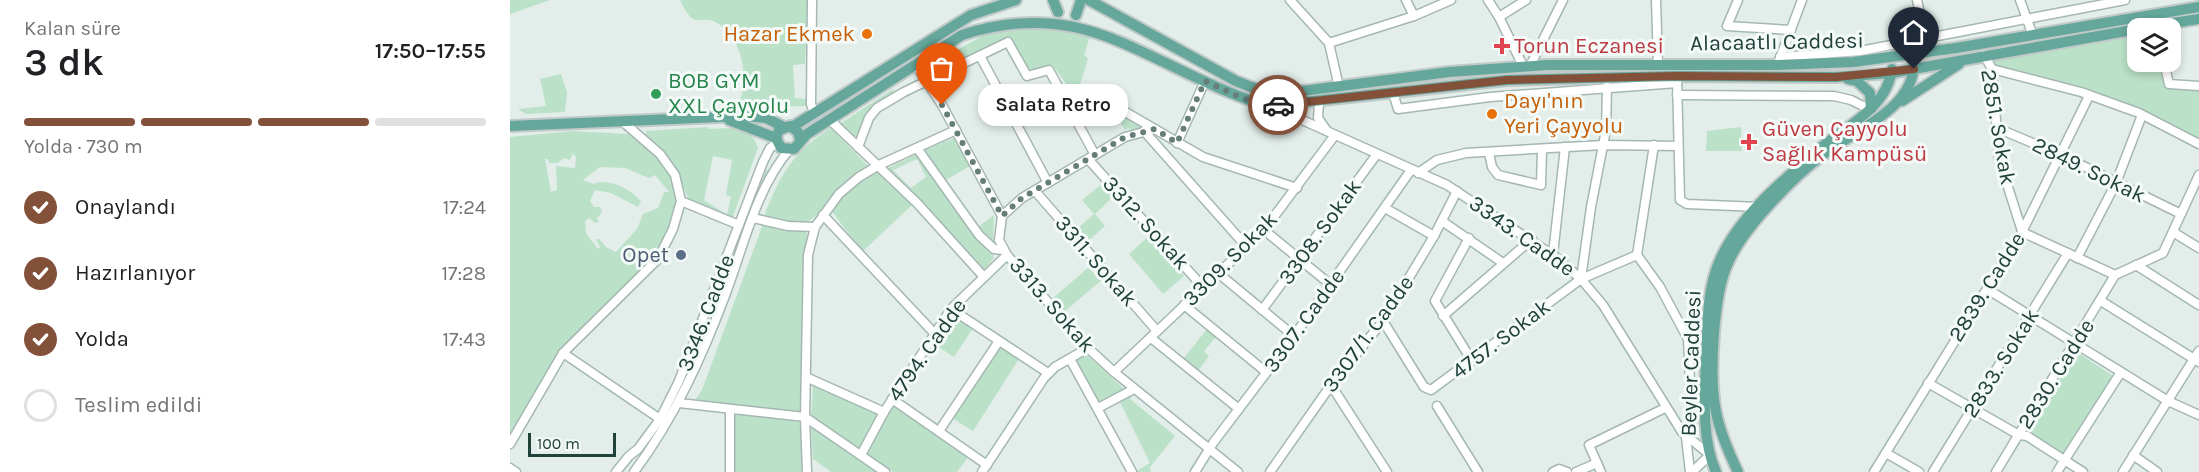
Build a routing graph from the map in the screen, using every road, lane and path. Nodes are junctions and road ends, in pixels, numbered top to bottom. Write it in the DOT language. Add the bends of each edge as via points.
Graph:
graph roads {
  1 [pos="812,0"];
  2 [pos="1016,0"];
  3 [pos="1053,0"];
  4 [pos="1081,0"];
  5 [pos="1089,0"];
  6 [pos="1290,0"];
  7 [pos="1406,0"];
  8 [pos="1451,0"];
  9 [pos="1488,0"];
  10 [pos="1526,0"];
  11 [pos="1563,0"];
  12 [pos="1656,0"];
  13 [pos="1738,0"];
  14 [pos="1802,0"];
  15 [pos="1917,0"];
  16 [pos="2020,0"];
  17 [pos="2125,0"];
  18 [pos="2103,2"];
  19 [pos="1105,5"];
  20 [pos="2183,5"];
  21 [pos="2199,7"];
  22 [pos="1058,12"];
  23 [pos="1076,15"];
  24 [pos="1414,16"];
  25 [pos="1499,17"];
  26 [pos="2026,17"];
  27 [pos="2199,19"];
  28 [pos="2181,22"];
  29 [pos="2108,23"];
  30 [pos="1791,30"];
  31 [pos="2127,31"];
  32 [pos="2033,36"];
  33 [pos="1925,38"];
  34 [pos="1329,43"];
  35 [pos="1928,51"];
  36 [pos="1914,53"];
  37 [pos="1984,55"];
  38 [pos="980,56"];
  39 [pos="1892,57"];
  40 [pos="1969,58"];
  41 [pos="1779,61"];
  42 [pos="915,64"];
  43 [pos="1658,64"];
  44 [pos="1527,66"];
  45 [pos="1914,69"];
  46 [pos="1992,69"];
  47 [pos="2166,72"];
  48 [pos="1891,73"];
  49 [pos="1836,77"];
  50 [pos="1677,80"];
  51 [pos="928,81"];
  52 [pos="1205,81"];
  53 [pos="1488,82"];
  54 [pos="2199,86"];
  55 [pos="1339,87"];
  56 [pos="1607,87"];
  57 [pos="1090,92"];
  58 [pos="1393,93"];
  59 [pos="1677,95"];
  60 [pos="1490,96"];
  61 [pos="2089,96"];
  62 [pos="1319,103"];
  63 [pos="1268,105"];
  64 [pos="1870,110"];
  65 [pos="814,112"];
  66 [pos="1887,112"];
  67 [pos="2142,115"];
  68 [pos="724,118"];
  69 [pos="829,119"];
  70 [pos="622,121"];
  71 [pos="510,126"];
  72 [pos="788,127"];
  73 [pos="1997,128"];
  74 [pos="1155,129"];
  75 [pos="956,130"];
  76 [pos="1144,131"];
  77 [pos="1331,133"];
  78 [pos="776,140"];
  79 [pos="800,140"];
  80 [pos="1177,143"];
  81 [pos="1603,144"];
  82 [pos="2199,144"];
  83 [pos="1654,145"];
  84 [pos="1678,146"];
  85 [pos="858,147"];
  86 [pos="1565,147"];
  87 [pos="917,148"];
  88 [pos="1542,149"];
  89 [pos="789,150"];
  90 [pos="1489,153"];
  91 [pos="1377,154"];
  92 [pos="2061,155"];
  93 [pos="1092,157"];
  94 [pos="879,165"];
  95 [pos="1415,171"];
  96 [pos="2199,175"];
  97 [pos="1048,183"];
  98 [pos="2116,183"];
  99 [pos="1297,188"];
  100 [pos="1035,191"];
  101 [pos="1457,191"];
  102 [pos="2196,191"];
  103 [pos="681,201"];
  104 [pos="1759,207"];
  105 [pos="1385,208"];
  106 [pos="2181,214"];
  107 [pos="824,215"];
  108 [pos="1002,216"];
  109 [pos="753,218"];
  110 [pos="1442,221"];
  111 [pos="739,225"];
  112 [pos="815,227"];
  113 [pos="1264,230"];
  114 [pos="2022,232"];
  115 [pos="2173,232"];
  116 [pos="1434,236"];
  117 [pos="1469,238"];
  118 [pos="1532,239"];
  119 [pos="1246,246"];
  120 [pos="2199,248"];
  121 [pos="1006,252"];
  122 [pos="2068,253"];
  123 [pos="1553,254"];
  124 [pos="1637,255"];
  125 [pos="2077,258"];
  126 [pos="1300,260"];
  127 [pos="1503,263"];
  128 [pos="2136,265"];
  129 [pos="1218,273"];
  130 [pos="2115,275"];
  131 [pos="984,277"];
  132 [pos="1581,279"];
  133 [pos="1331,285"];
  134 [pos="1203,287"];
  135 [pos="1987,289"];
  136 [pos="2101,301"];
  137 [pos="1184,305"];
  138 [pos="2199,305"];
  139 [pos="951,309"];
  140 [pos="1262,310"];
  141 [pos="1443,316"];
  142 [pos="2030,317"];
  143 [pos="1383,321"];
  144 [pos="934,333"];
  145 [pos="1154,334"];
  146 [pos="1294,336"];
  147 [pos="999,341"];
  148 [pos="2074,345"];
  149 [pos="1088,348"];
  150 [pos="2199,351"];
  151 [pos="563,353"];
  152 [pos="1070,359"];
  153 [pos="1472,361"];
  154 [pos="2196,361"];
  155 [pos="1114,372"];
  156 [pos="1266,372"];
  157 [pos="2121,372"];
  158 [pos="1048,373"];
  159 [pos="808,378"];
  160 [pos="1928,383"];
  161 [pos="1331,385"];
  162 [pos="1134,389"];
  163 [pos="892,399"];
  164 [pos="2168,401"];
  165 [pos="680,403"];
  166 [pos="1437,406"];
  167 [pos="1973,407"];
  168 [pos="1098,408"];
  169 [pos="1665,408"];
  170 [pos="730,409"];
  171 [pos="1239,409"];
  172 [pos="884,412"];
  173 [pos="2199,415"];
  174 [pos="805,417"];
  175 [pos="660,419"];
  176 [pos="939,431"];
  177 [pos="2019,435"];
  178 [pos="1686,436"];
  179 [pos="510,444"];
  180 [pos="1209,450"];
  181 [pos="1886,453"];
  182 [pos="861,455"];
  183 [pos="1710,455"];
  184 [pos="2133,455"];
  185 [pos="2065,460"];
  186 [pos="1597,463"];
  187 [pos="1733,465"];
  188 [pos="510,468"];
  189 [pos="985,469"];
  190 [pos="516,472"];
  191 [pos="616,472"];
  192 [pos="634,472"];
  193 [pos="730,472"];
  194 [pos="807,472"];
  195 [pos="885,472"];
  196 [pos="1132,472"];
  197 [pos="1195,472"];
  198 [pos="1238,472"];
  199 [pos="1270,472"];
  200 [pos="1387,472"];
  201 [pos="1478,472"];
  202 [pos="1552,472"];
  203 [pos="1567,472"];
  204 [pos="1576,472"];
  205 [pos="1601,472"];
  206 [pos="1691,472"];
  207 [pos="1716,472"];
  208 [pos="1874,472"];
  209 [pos="1919,472"];
  210 [pos="1933,472"];
  211 [pos="1996,472"];
  212 [pos="2057,472"];
  213 [pos="2083,472"];
  214 [pos="2123,472"];
  215 [pos="2157,472"];
  1 -- 65 [label="street"];
  2 -- 65 [label="main road" via="971,15"];
  3 -- 22 [label="main road"];
  4 -- 23 [label="main road"];
  5 -- 19 [label="main road, Alacaatlı Caddesi"];
  6 -- 34 [label="street"];
  7 -- 24 [label="street"];
  8 -- 24 [label="street"];
  9 -- 25 [label="street"];
  10 -- 25 [label="street"];
  11 -- 44 [label="street"];
  12 -- 43 [label="street"];
  13 -- 30 [label="street" via="1727,26"];
  14 -- 30 [label="street"];
  15 -- 33 [label="street"];
  16 -- 26 [label="street"];
  17 -- 18 [label="street"];
  18 -- 26 [label="street"];
  18 -- 29 [label="street"];
  19 -- 55 [label="main road, Alacaatlı Caddesi" via="1259,90 1287,94"];
  20 -- 21 [label="main road, Alacaatlı Caddesi"];
  20 -- 29 [label="main road, Alacaatlı Caddesi"];
  22 -- 23 [label="main road, Alacaatlı Caddesi"];
  22 -- 42 [label="main road, Alacaatlı Caddesi" via="1013,15 987,22"];
  23 -- 52 [label="main road, Alacaatlı Caddesi" via="1118,33"];
  24 -- 34 [label="street"];
  25 -- 44 [label="street"];
  26 -- 32 [label="street"];
  26 -- 33 [label="street"];
  27 -- 28 [label="main road, Alacaatlı Caddesi"];
  29 -- 32 [label="main road, Alacaatlı Caddesi"];
  30 -- 41 [label="street"];
  31 -- 37 [label="main road, Alacaatlı Caddesi"];
  32 -- 35 [label="main road, Alacaatlı Caddesi"];
  33 -- 35 [label="street"];
  33 -- 41 [label="street"];
  34 -- 55 [label="street"];
  35 -- 36 [label="main road, Alacaatlı Caddesi"];
  36 -- 39 [label="main road, Alacaatlı Caddesi"];
  36 -- 45 [label="main road"];
  37 -- 40 [label="main road, Alacaatlı Caddesi"];
  37 -- 46 [label="street, 2851. Sokak"];
  38 -- 51 [label="street"];
  38 -- 93 [label="street, 3312. Sokak" via="1009,42 1027,76 1048,69"];
  38 -- 97 [label="street"];
  39 -- 41 [label="main road, Alacaatlı Caddesi" via="1844,62"];
  39 -- 48 [label="main road"];
  40 -- 45 [label="main road, Alacaatlı Caddesi"];
  40 -- 66 [label="main road"];
  41 -- 43 [label="main road, Alacaatlı Caddesi"];
  42 -- 51 [label="street"];
  42 -- 69 [label="main road, Alacaatlı Caddesi"];
  43 -- 44 [label="main road, Alacaatlı Caddesi"];
  44 -- 55 [label="main road, Alacaatlı Caddesi" via="1463,70"];
  45 -- 48 [label="main road, Alacaatlı Caddesi"];
  45 -- 66 [label="main road, Beyler Caddesi" via="1908,86"];
  46 -- 61 [label="street"];
  46 -- 73 [label="street, 2851. Sokak"];
  47 -- 54 [label="street" via="2169,84"];
  48 -- 49 [label="main road, Alacaatlı Caddesi"];
  48 -- 64 [label="main road, Beyler Caddesi" via="1884,92"];
  49 -- 50 [label="main road, Alacaatlı Caddesi"];
  49 -- 64 [label="main road" via="1865,86 1870,93"];
  50 -- 53 [label="main road, Alacaatlı Caddesi"];
  50 -- 56 [label="street"];
  50 -- 59 [label="street"];
  51 -- 75 [label="street"];
  51 -- 85 [label="street" via="877,108"];
  52 -- 63 [label="main road, Alacaatlı Caddesi"];
  52 -- 80 [label="street"];
  53 -- 58 [label="main road, Alacaatlı Caddesi"];
  53 -- 60 [label="street"];
  56 -- 60 [label="street"];
  56 -- 81 [label="street"];
  57 -- 74 [label="street"];
  58 -- 60 [label="street" via="1398,109"];
  58 -- 62 [label="main road, Alacaatlı Caddesi"];
  59 -- 64 [label="street" via="1834,96"];
  59 -- 84 [label="street"];
  61 -- 67 [label="street"];
  61 -- 92 [label="street, 2839. Cadde"];
  62 -- 63 [label="main road, Alacaatlı Caddesi"];
  62 -- 77 [label="street" via="1318,118"];
  63 -- 77 [label="street, 3343. Cadde"];
  64 -- 104 [label="main road, Beyler Caddesi" via="1811,155"];
  65 -- 72 [label="main road"];
  66 -- 187 [label="main road, Beyler Caddesi" via="1807,169 1759,217 1728,262 1719,293 1713,392 1718,422"];
  67 -- 82 [label="street"];
  67 -- 98 [label="street"];
  68 -- 70 [label="main road"];
  68 -- 72 [label="main road" via="755,116"];
  68 -- 78 [label="main road"];
  69 -- 79 [label="main road, Alacaatlı Caddesi"];
  69 -- 85 [label="street"];
  70 -- 71 [label="main road"];
  70 -- 103 [label="street" via="668,162"];
  72 -- 78 [label="main road" via="779,130"];
  72 -- 79 [label="main road" via="798,132"];
  73 -- 92 [label="street, 2849. Sokak"];
  73 -- 114 [label="street, 2851. Sokak" via="2002,174"];
  74 -- 76 [label="street"];
  74 -- 80 [label="street"];
  75 -- 87 [label="street"];
  75 -- 108 [label="street"];
  76 -- 93 [label="street" via="1125,137"];
  76 -- 119 [label="street"];
  77 -- 91 [label="street, 3343. Cadde"];
  77 -- 99 [label="street, 3309. Sokak"];
  78 -- 89 [label="main road" via="781,148"];
  78 -- 111 [label="street, 3346. Cadde" via="766,155"];
  79 -- 89 [label="main road"];
  80 -- 99 [label="street" via="1203,158"];
  81 -- 83 [label="street"];
  81 -- 86 [label="street"];
  81 -- 132 [label="street"];
  83 -- 84 [label="street"];
  83 -- 124 [label="street"];
  84 -- 104 [label="street" via="1682,202"];
  85 -- 94 [label="street"];
  86 -- 88 [label="street"];
  86 -- 123 [label="street"];
  87 -- 94 [label="street"];
  87 -- 121 [label="street" via="979,235 994,249"];
  88 -- 90 [label="street"];
  88 -- 90 [label="street" via="1540,185 1498,175 1493,171"];
  89 -- 109 [label="street, 3346. Cadde" via="773,172"];
  90 -- 95 [label="street" via="1466,153 1437,160"];
  91 -- 95 [label="street, 3343. Cadde"];
  91 -- 126 [label="street, 3308. Sokak"];
  92 -- 98 [label="street, 2849. Sokak"];
  92 -- 114 [label="street, 2839. Cadde"];
  93 -- 97 [label="street"];
  93 -- 134 [label="street, 3312. Sokak"];
  94 -- 107 [label="street" via="848,185"];
  94 -- 131 [label="street"];
  95 -- 101 [label="street, 3343. Cadde"];
  95 -- 105 [label="street, 3307. Cadde"];
  96 -- 102 [label="street"];
  97 -- 100 [label="street"];
  98 -- 106 [label="street, 2849. Sokak"];
  98 -- 125 [label="street"];
  99 -- 113 [label="street, 3309. Sokak"];
  100 -- 108 [label="street"];
  100 -- 145 [label="street, 3311. Sokak"];
  101 -- 110 [label="street, 3307/1. Cadde"];
  101 -- 118 [label="street, 3343. Cadde"];
  102 -- 106 [label="street"];
  103 -- 111 [label="street"];
  103 -- 151 [label="street" via="658,259"];
  104 -- 183 [label="main road, Beyler Caddesi" via="1728,246 1711,290 1706,368"];
  105 -- 116 [label="street"];
  105 -- 133 [label="street, 3307. Cadde"];
  106 -- 115 [label="street"];
  107 -- 112 [label="street"];
  107 -- 144 [label="street"];
  108 -- 121 [label="street, 3313. Sokak" via="999,240"];
  109 -- 112 [label="street"];
  109 -- 165 [label="street, 3346. Cadde"];
  110 -- 116 [label="street, 3307/1. Cadde"];
  110 -- 117 [label="street"];
  111 -- 175 [label="street, 3346. Cadde" via="680,381"];
  112 -- 159 [label="street" via="808,255"];
  113 -- 119 [label="street, 3309. Sokak"];
  113 -- 126 [label="street"];
  114 -- 122 [label="street"];
  114 -- 135 [label="street, 2839. Cadde"];
  115 -- 120 [label="street"];
  115 -- 128 [label="street" via="2163,253"];
  116 -- 143 [label="street, 3307/1. Cadde"];
  117 -- 127 [label="street"];
  117 -- 141 [label="street" via="1435,301"];
  118 -- 123 [label="street, 3343. Cadde"];
  118 -- 127 [label="street"];
  119 -- 129 [label="street, 3309. Sokak"];
  121 -- 131 [label="street, 4794. Cadde"];
  121 -- 149 [label="street, 3313. Sokak"];
  122 -- 125 [label="street"];
  122 -- 142 [label="street, 2833. Sokak"];
  123 -- 132 [label="street, 3343. Cadde"];
  124 -- 132 [label="street, 4757. Sokak"];
  124 -- 178 [label="street" via="1660,286 1688,339 1692,426"];
  125 -- 130 [label="street"];
  126 -- 133 [label="street"];
  126 -- 140 [label="street, 3308. Sokak"];
  127 -- 141 [label="street"];
  128 -- 130 [label="street"];
  128 -- 138 [label="street"];
  129 -- 134 [label="street, 3309. Sokak"];
  129 -- 140 [label="street"];
  130 -- 136 [label="street, 2830. Cadde"];
  131 -- 139 [label="street, 4794. Cadde"];
  132 -- 153 [label="street, 4757. Sokak"];
  132 -- 169 [label="street, 3343. Cadde" via="1603,305"];
  133 -- 146 [label="street, 3307. Cadde"];
  134 -- 137 [label="street, 3309. Sokak"];
  135 -- 142 [label="street"];
  135 -- 160 [label="street, 2839. Cadde"];
  136 -- 148 [label="street, 2830. Cadde"];
  136 -- 154 [label="street"];
  137 -- 145 [label="street, 3309. Sokak"];
  137 -- 156 [label="street"];
  139 -- 144 [label="street, 4794. Cadde"];
  139 -- 147 [label="street"];
  140 -- 146 [label="street"];
  141 -- 153 [label="street"];
  142 -- 148 [label="street"];
  142 -- 167 [label="street, 2833. Sokak"];
  143 -- 153 [label="street, 4757. Sokak" via="1429,390"];
  143 -- 161 [label="street, 3307/1. Cadde"];
  144 -- 163 [label="street, 4794. Cadde"];
  145 -- 155 [label="street, 3309. Sokak"];
  145 -- 171 [label="street, 3311. Sokak"];
  146 -- 156 [label="street, 3307. Cadde"];
  147 -- 158 [label="street"];
  147 -- 176 [label="street"];
  148 -- 157 [label="street"];
  148 -- 177 [label="street, 2830. Cadde"];
  149 -- 152 [label="street"];
  149 -- 155 [label="street, 3313. Sokak"];
  150 -- 154 [label="street"];
  151 -- 175 [label="street"];
  151 -- 179 [label="street"];
  152 -- 158 [label="street"];
  152 -- 168 [label="street"];
  154 -- 164 [label="street"];
  155 -- 162 [label="street, 3313. Sokak"];
  156 -- 171 [label="street, 3307. Cadde"];
  157 -- 164 [label="street"];
  157 -- 185 [label="street"];
  158 -- 189 [label="street"];
  159 -- 172 [label="street"];
  159 -- 174 [label="street"];
  160 -- 167 [label="street"];
  160 -- 181 [label="street, 2839. Cadde"];
  161 -- 199 [label="street, 3307/1. Cadde"];
  161 -- 200 [label="street"];
  162 -- 168 [label="street"];
  162 -- 180 [label="street, 3313. Sokak"];
  163 -- 172 [label="street, 4794. Cadde"];
  163 -- 176 [label="street"];
  164 -- 173 [label="street"];
  164 -- 184 [label="street"];
  165 -- 170 [label="street"];
  165 -- 192 [label="street, 3346. Cadde"];
  166 -- 201 [label="street"];
  167 -- 177 [label="street"];
  167 -- 210 [label="street, 2833. Sokak"];
  168 -- 196 [label="street"];
  169 -- 178 [label="street, 3343. Cadde"];
  169 -- 186 [label="street" via="1589,446"];
  170 -- 174 [label="street"];
  170 -- 193 [label="street"];
  171 -- 180 [label="street, 3307. Cadde"];
  172 -- 182 [label="street, 4794. Cadde"];
  174 -- 182 [label="street"];
  174 -- 194 [label="street"];
  175 -- 191 [label="street, 3346. Cadde"];
  176 -- 189 [label="street"];
  177 -- 185 [label="street"];
  177 -- 211 [label="street, 2830. Cadde"];
  178 -- 183 [label="street, 3343. Cadde"];
  178 -- 206 [label="street"];
  180 -- 197 [label="street, 3307. Cadde"];
  180 -- 198 [label="street, 3313. Sokak"];
  181 -- 208 [label="street, 2839. Cadde"];
  181 -- 209 [label="street"];
  182 -- 195 [label="street"];
  183 -- 187 [label="main road" via="1722,452"];
  183 -- 206 [label="street"];
  183 -- 207 [label="main road, Beyler Caddesi"];
  184 -- 214 [label="street"];
  184 -- 215 [label="street"];
  185 -- 212 [label="street"];
  185 -- 213 [label="street"];
  186 -- 204 [label="street"];
  186 -- 205 [label="street"];
  188 -- 190 [label="street"];
  202 -- 203 [label="street"];
}
